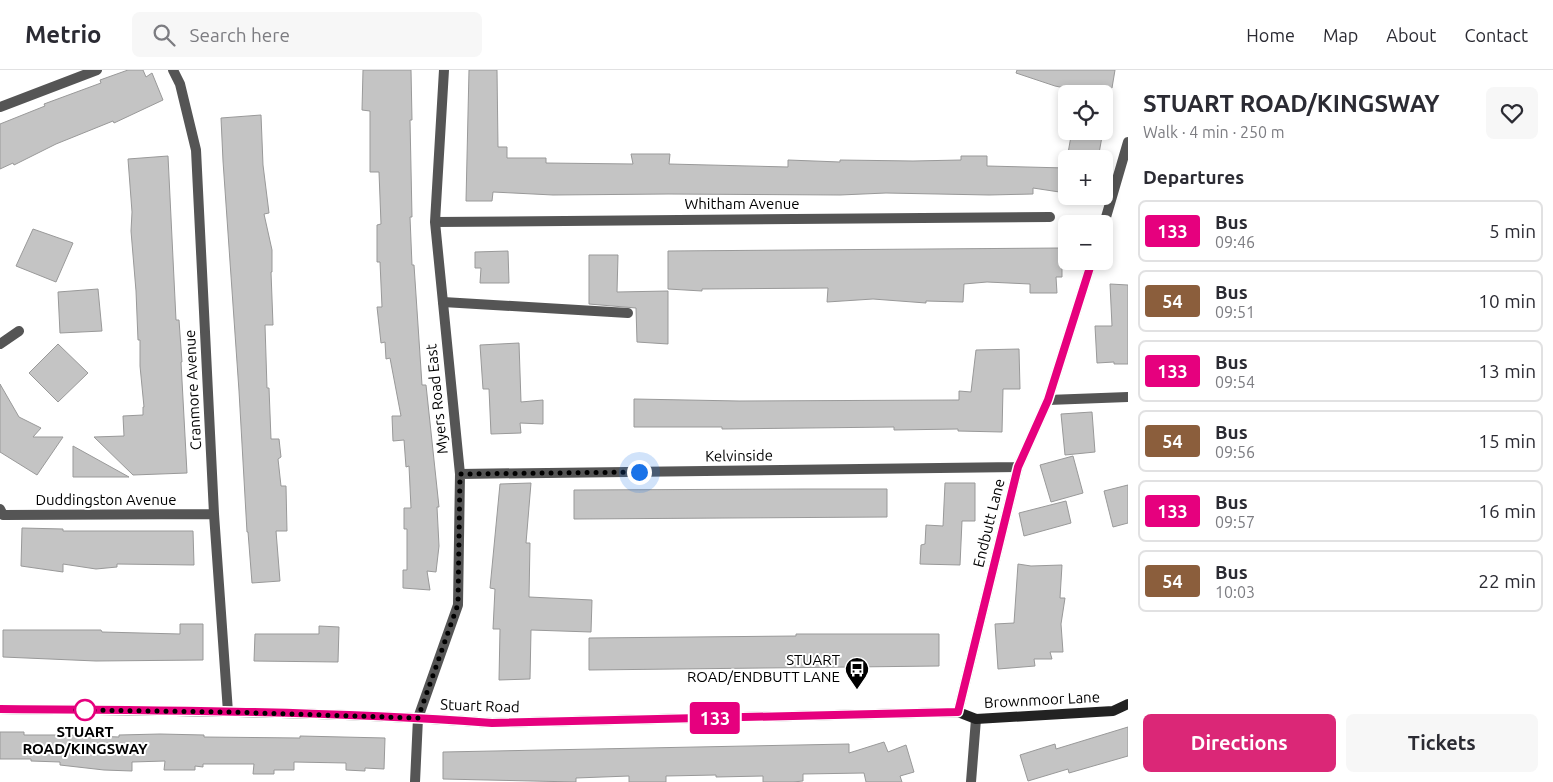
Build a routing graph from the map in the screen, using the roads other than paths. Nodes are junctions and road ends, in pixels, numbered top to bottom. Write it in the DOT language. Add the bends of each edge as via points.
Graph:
graph roads {
  1 [pos="97,70"];
  2 [pos="173,70"];
  3 [pos="444,70"];
  4 [pos="0,107"];
  5 [pos="1128,142"];
  6 [pos="1107,215"];
  7 [pos="1050,217"];
  8 [pos="435,222"];
  9 [pos="1089,270"];
  10 [pos="443,302"];
  11 [pos="628,313"];
  12 [pos="19,331"];
  13 [pos="0,344"];
  14 [pos="1128,397"];
  15 [pos="1048,400"];
  16 [pos="1018,467"];
  17 [pos="460,474"];
  18 [pos="0,509"];
  19 [pos="214,514"];
  20 [pos="1128,704"];
  21 [pos="0,710"];
  22 [pos="228,712"];
  23 [pos="958,712"];
  24 [pos="418,718"];
  25 [pos="976,719"];
  26 [pos="415,782"];
  27 [pos="971,782"];
  1 -- 4 [label="street"];
  2 -- 19 [label="street, Cranmore Avenue" via="180,84 196,150"];
  3 -- 8 [label="street, Myers Road East"];
  5 -- 6 [label="street"];
  7 -- 8 [label="street, Whitham Avenue"];
  8 -- 10 [label="street, Myers Road East"];
  9 -- 15 [label="street, Endbutt Lane"];
  10 -- 11 [label="street"];
  10 -- 17 [label="street, Myers Road East"];
  12 -- 13 [label="street"];
  14 -- 15 [label="street"];
  15 -- 16 [label="street, Endbutt Lane"];
  16 -- 17 [label="street, Kelvinside"];
  16 -- 23 [label="street, Endbutt Lane"];
  17 -- 24 [label="street, Myers Road East" via="458,604"];
  18 -- 19 [label="street, Duddingston Avenue" via="3,515"];
  19 -- 22 [label="street, Cranmore Avenue"];
  20 -- 25 [label="street, Brownmoor Lane" via="1113,712"];
  21 -- 22 [label="street, Stuart Road"];
  22 -- 24 [label="street, Stuart Road"];
  23 -- 24 [label="street, Stuart Road" via="492,723"];
  23 -- 25 [label="street, Brownmoor Lane"];
  24 -- 26 [label="street, Myers Road East"];
  25 -- 27 [label="street"];
}
